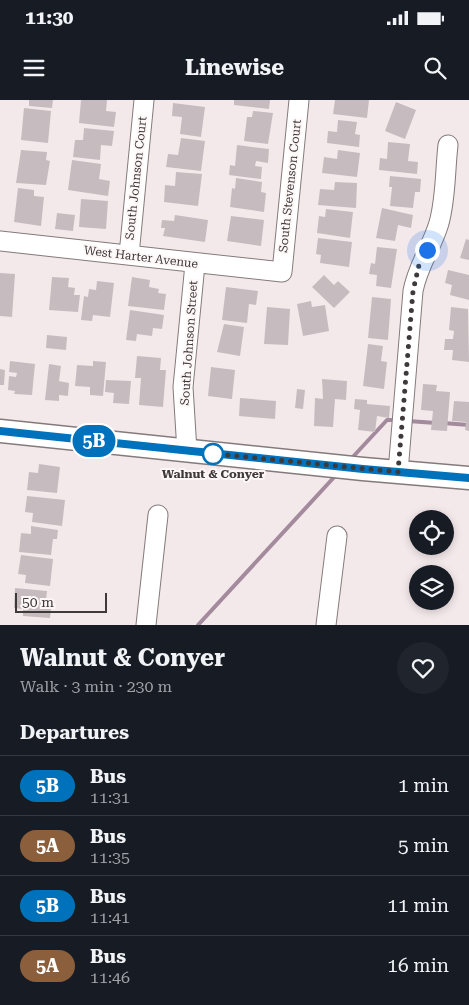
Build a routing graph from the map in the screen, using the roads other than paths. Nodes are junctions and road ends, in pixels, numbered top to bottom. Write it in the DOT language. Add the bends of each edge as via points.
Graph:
graph roads {
  1 [pos="144,100"];
  2 [pos="299,100"];
  3 [pos="448,145"];
  4 [pos="0,241"];
  5 [pos="128,255"];
  6 [pos="196,264"];
  7 [pos="282,272"];
  8 [pos="0,435"];
  9 [pos="188,451"];
  10 [pos="398,472"];
  11 [pos="469,478"];
  12 [pos="158,516"];
  13 [pos="337,536"];
  14 [pos="146,625"];
  15 [pos="326,625"];
  1 -- 5 [label="street, South Johnson Court"];
  2 -- 7 [label="street, South Stevenson Court"];
  3 -- 10 [label="street" via="442,211 419,265 413,291"];
  4 -- 5 [label="street, West Harter Avenue"];
  5 -- 6 [label="street, West Harter Avenue"];
  6 -- 7 [label="street, West Harter Avenue"];
  6 -- 9 [label="street, South Johnson Street" via="183,387"];
  8 -- 9 [label="main road"];
  9 -- 10 [label="main road"];
  10 -- 11 [label="main road"];
  12 -- 14 [label="street"];
  13 -- 15 [label="street"];
}
